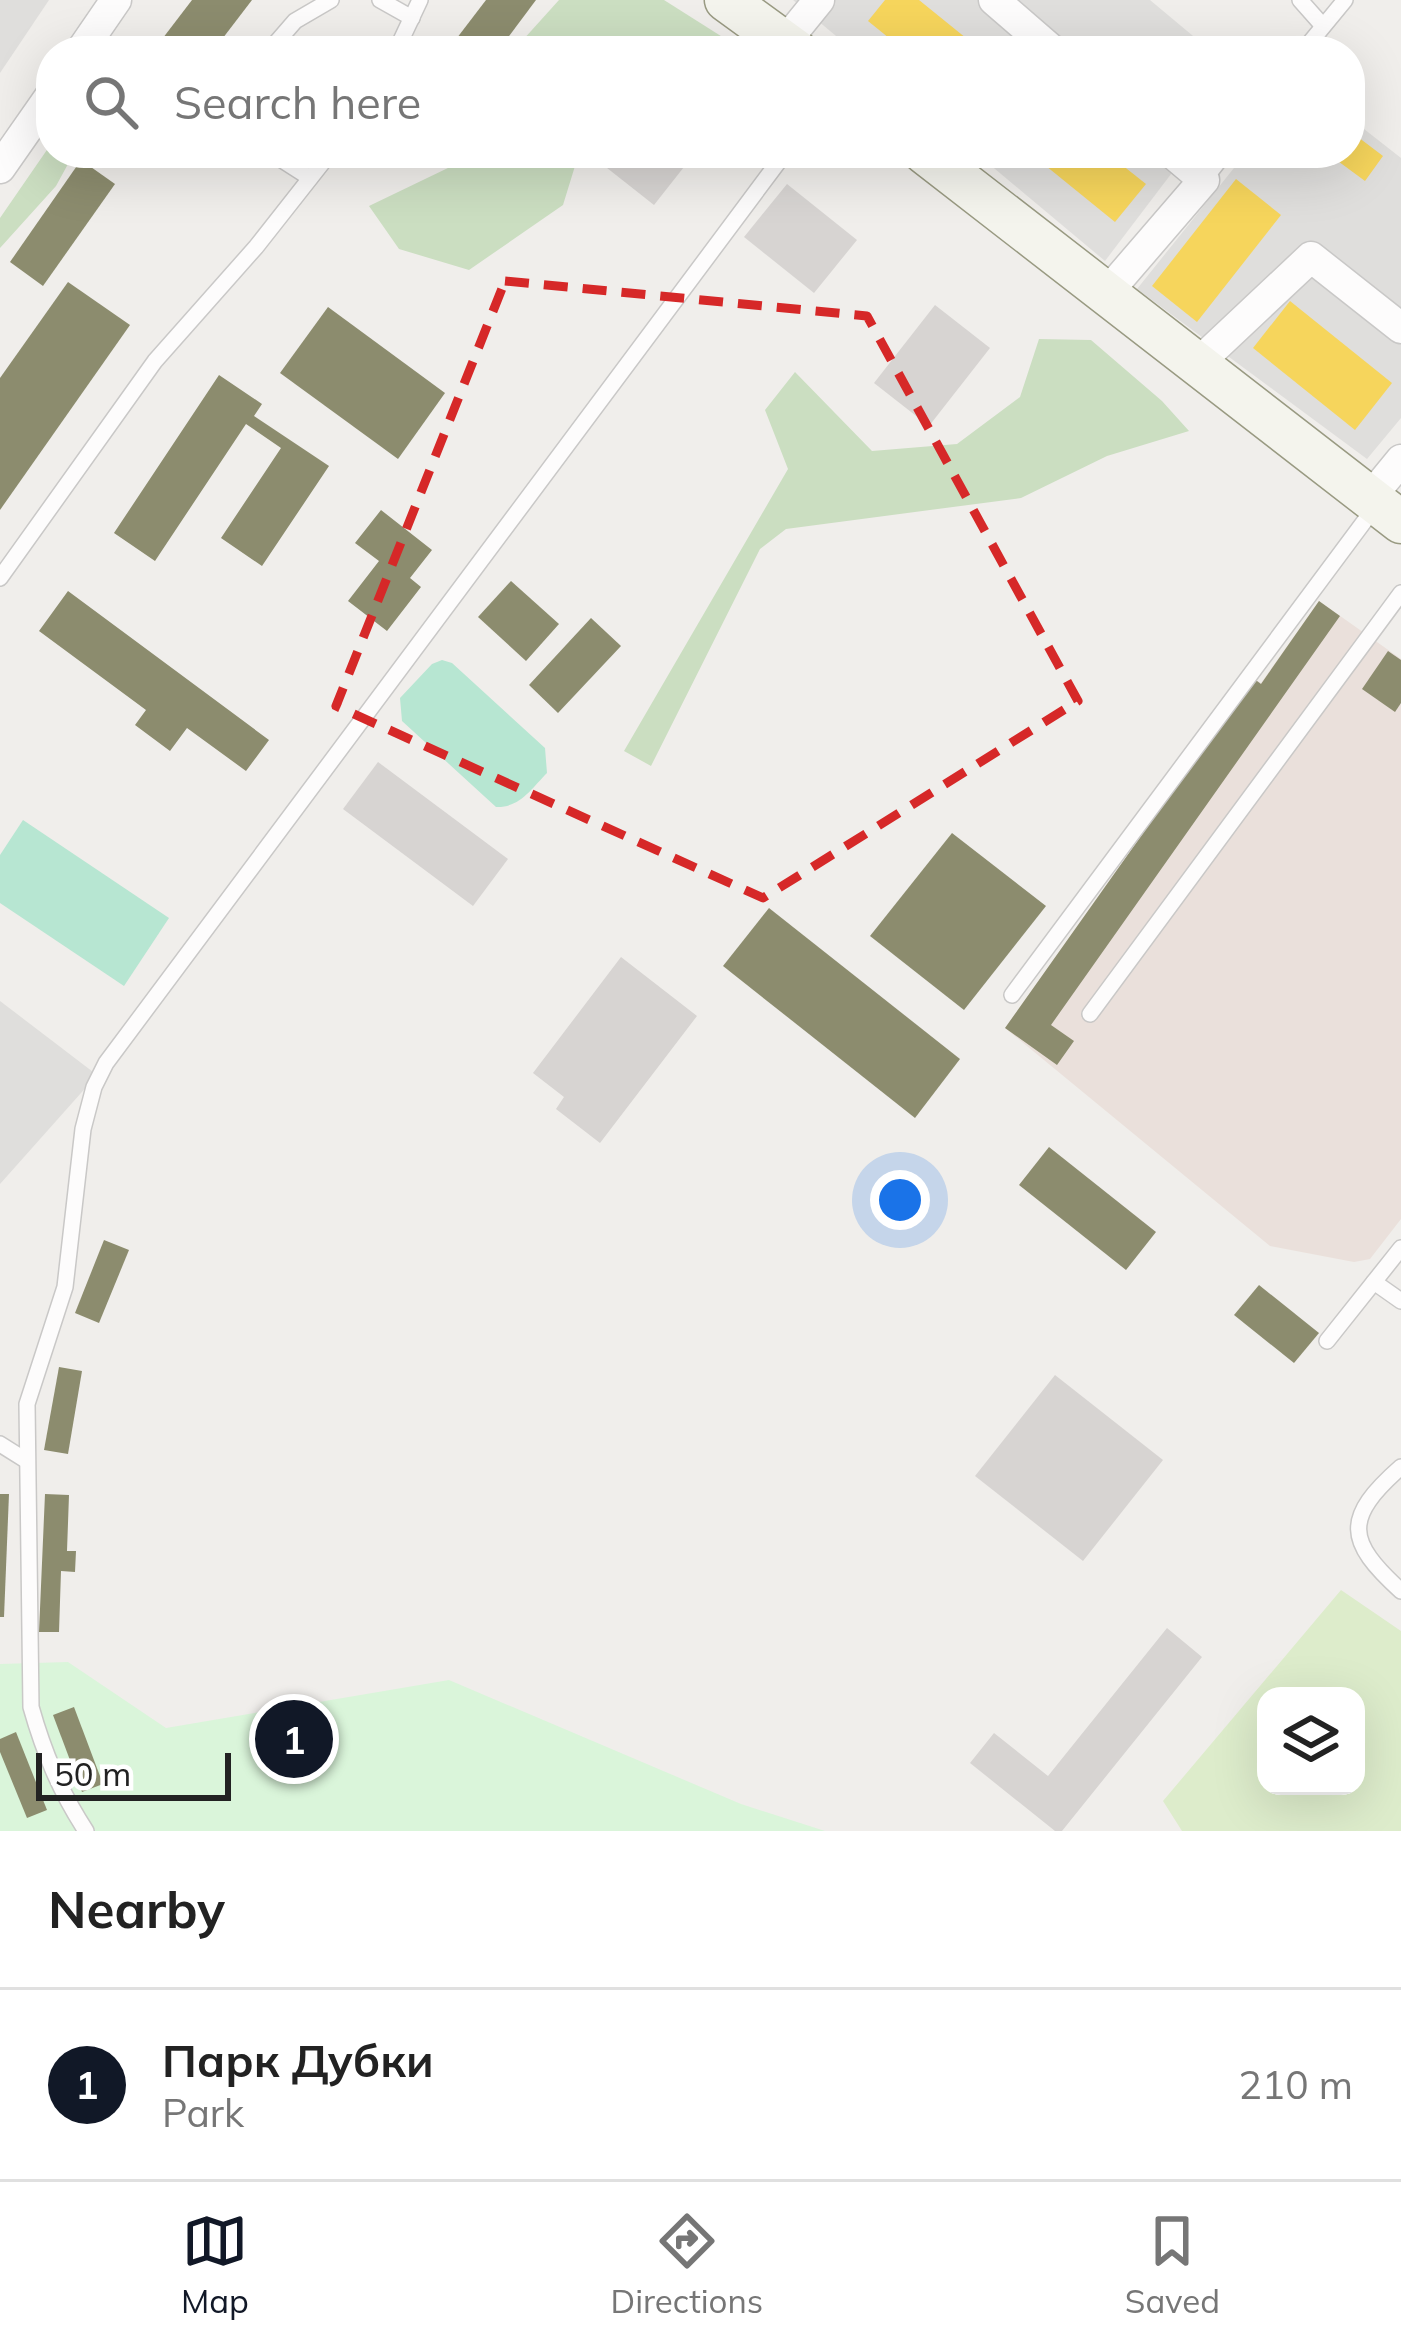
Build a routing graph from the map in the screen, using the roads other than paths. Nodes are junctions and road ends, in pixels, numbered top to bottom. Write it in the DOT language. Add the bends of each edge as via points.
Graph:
graph roads {
  1 [pos="116,0"];
  2 [pos="331,0"];
  3 [pos="380,0"];
  4 [pos="420,0"];
  5 [pos="726,0"];
  6 [pos="819,0"];
  7 [pos="994,0"];
  8 [pos="1300,0"];
  9 [pos="1345,0"];
  10 [pos="412,18"];
  11 [pos="1323,26"];
  12 [pos="91,36"];
  13 [pos="282,36"];
  14 [pos="403,36"];
  15 [pos="775,36"];
  16 [pos="797,36"];
  17 [pos="1036,36"];
  18 [pos="1315,36"];
  19 [pos="36,116"];
  20 [pos="2,162"];
  21 [pos="294,168"];
  22 [pos="318,168"];
  23 [pos="774,168"];
  24 [pos="944,168"];
  25 [pos="1190,168"];
  26 [pos="1213,168"];
  27 [pos="310,178"];
  28 [pos="1204,180"];
  29 [pos="1105,295"];
  30 [pos="1401,328"];
  31 [pos="1196,366"];
  32 [pos="1401,460"];
  33 [pos="1383,508"];
  34 [pos="0,578"];
  35 [pos="1401,593"];
  36 [pos="1012,995"];
  37 [pos="1090,1014"];
  38 [pos="1401,1248"];
  39 [pos="1374,1282"];
  40 [pos="1401,1301"];
  41 [pos="1327,1341"];
  42 [pos="0,1444"];
  43 [pos="27,1461"];
  44 [pos="1401,1467"];
  45 [pos="1401,1591"];
  46 [pos="86,1831"];
  1 -- 12 [label="street"];
  2 -- 13 [label="lane"];
  3 -- 10 [label="lane"];
  4 -- 10 [label="lane"];
  5 -- 15 [label="street"];
  6 -- 16 [label="street"];
  7 -- 17 [label="street"];
  8 -- 11 [label="lane"];
  9 -- 11 [label="lane"];
  10 -- 14 [label="lane"];
  11 -- 18 [label="lane"];
  19 -- 20 [label="street"];
  21 -- 27 [label="lane"];
  22 -- 27 [label="lane"];
  23 -- 43 [label="lane" via="106,1063 83,1129 65,1288 27,1403"];
  24 -- 29 [label="street"];
  25 -- 28 [label="street"];
  26 -- 28 [label="lane"];
  27 -- 34 [label="lane" via="155,361"];
  28 -- 29 [label="street"];
  29 -- 31 [label="street"];
  30 -- 31 [label="street" via="1311,256"];
  31 -- 33 [label="street"];
  32 -- 33 [label="street"];
  33 -- 36 [label="lane"];
  35 -- 37 [label="lane"];
  38 -- 39 [label="lane"];
  39 -- 40 [label="lane"];
  39 -- 41 [label="lane"];
  42 -- 43 [label="lane"];
  43 -- 46 [label="lane" via="31,1707 61,1793"];
  44 -- 45 [label="lane" via="1372,1498 1356,1532 1374,1566"];
}
